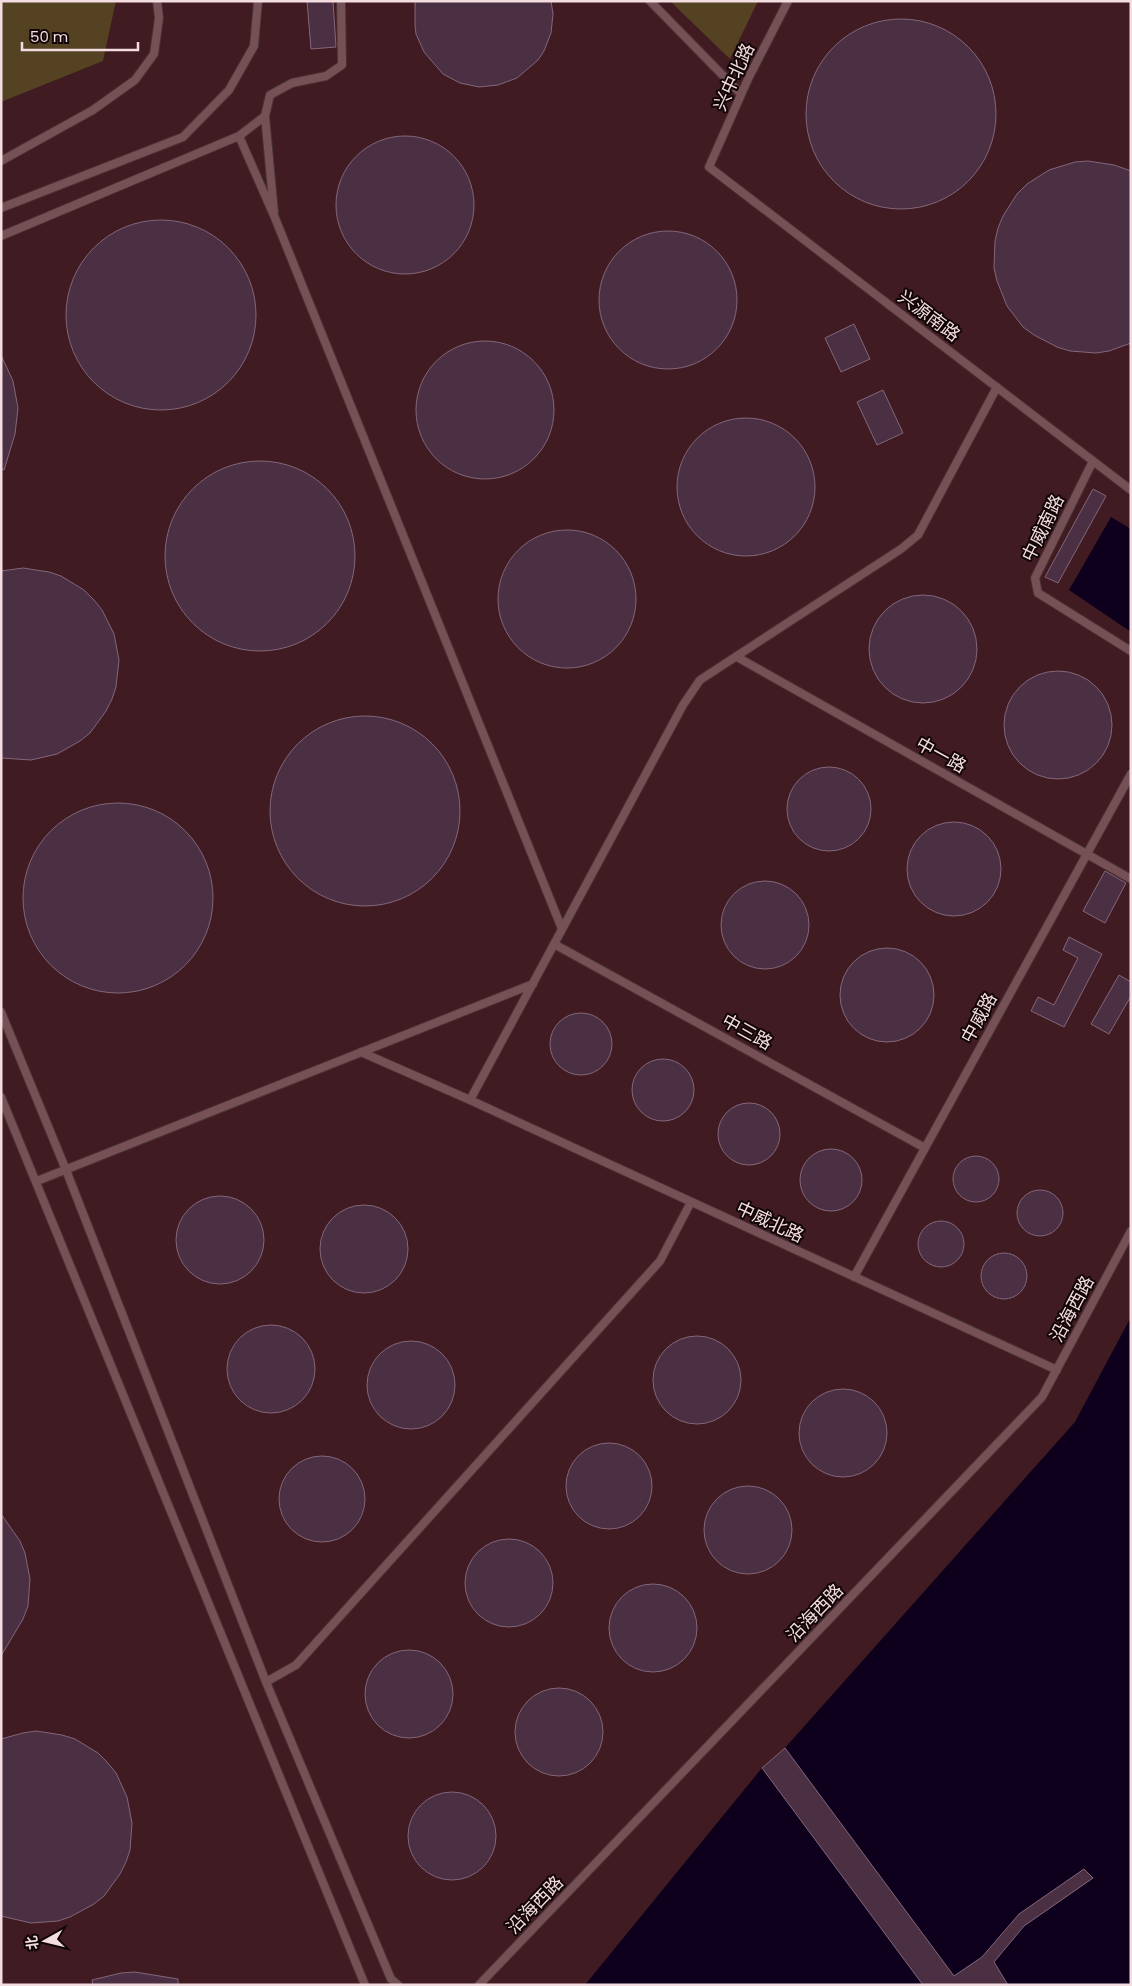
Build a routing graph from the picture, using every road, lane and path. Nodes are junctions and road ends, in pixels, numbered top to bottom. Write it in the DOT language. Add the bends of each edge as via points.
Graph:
graph roads {
  1 [pos="157,1"];
  2 [pos="258,1"];
  3 [pos="341,1"];
  4 [pos="650,1"];
  5 [pos="788,1"];
  6 [pos="741,94"];
  7 [pos="265,116"];
  8 [pos="239,136"];
  9 [pos="1,161"];
  10 [pos="710,167"];
  11 [pos="1,208"];
  12 [pos="275,218"];
  13 [pos="1,236"];
  14 [pos="996,387"];
  15 [pos="1093,461"];
  16 [pos="1131,490"];
  17 [pos="1131,651"];
  18 [pos="737,656"];
  19 [pos="1131,774"];
  20 [pos="1086,854"];
  21 [pos="1131,879"];
  22 [pos="562,929"];
  23 [pos="554,944"];
  24 [pos="533,984"];
  25 [pos="1,1012"];
  26 [pos="361,1052"];
  27 [pos="1,1097"];
  28 [pos="470,1100"];
  29 [pos="925,1148"];
  30 [pos="66,1170"];
  31 [pos="37,1182"];
  32 [pos="691,1202"];
  33 [pos="1131,1231"];
  34 [pos="854,1277"];
  35 [pos="1057,1370"];
  36 [pos="266,1682"];
  37 [pos="365,1985"];
  38 [pos="398,1985"];
  39 [pos="479,1985"];
  1 -- 9 [label="lane" via="159,18 154,54 135,80 93,110"];
  2 -- 11 [label="lane" via="254,46 229,90 183,137"];
  3 -- 7 [label="lane" via="342,65 326,76 292,83 270,94"];
  4 -- 6 [label="lane"];
  5 -- 6 [label="lane, 兴中北路"];
  6 -- 10 [label="lane, 兴中北路"];
  7 -- 8 [label="lane"];
  7 -- 12 [label="lane"];
  8 -- 12 [label="lane"];
  8 -- 13 [label="lane"];
  10 -- 14 [label="lane, 兴源南路"];
  12 -- 22 [label="lane"];
  14 -- 15 [label="lane, 兴源南路"];
  14 -- 18 [label="lane" via="918,535"];
  15 -- 16 [label="lane, 兴源南路"];
  15 -- 17 [label="lane, 中威南路" via="1035,578 1038,593"];
  18 -- 20 [label="lane, 中一路"];
  18 -- 22 [label="lane" via="700,680 683,704"];
  19 -- 20 [label="lane, 中威路"];
  20 -- 21 [label="lane, 中一路"];
  20 -- 29 [label="lane, 中威路"];
  22 -- 23 [label="lane"];
  23 -- 24 [label="lane"];
  23 -- 29 [label="lane, 中三路"];
  24 -- 26 [label="lane"];
  24 -- 28 [label="lane"];
  25 -- 30 [label="lane"];
  26 -- 28 [label="lane, 中威北路"];
  26 -- 30 [label="lane"];
  27 -- 31 [label="lane"];
  28 -- 32 [label="lane, 中威北路"];
  29 -- 34 [label="lane, 中威路"];
  30 -- 31 [label="lane"];
  30 -- 36 [label="lane"];
  31 -- 37 [label="lane"];
  32 -- 34 [label="lane, 中威北路"];
  32 -- 36 [label="lane" via="660,1261 296,1665"];
  33 -- 35 [label="lane, 沿海西路"];
  34 -- 35 [label="lane, 中威北路"];
  35 -- 39 [label="lane, 沿海西路" via="1042,1397"];
  36 -- 38 [label="lane" via="391,1979"];
}
